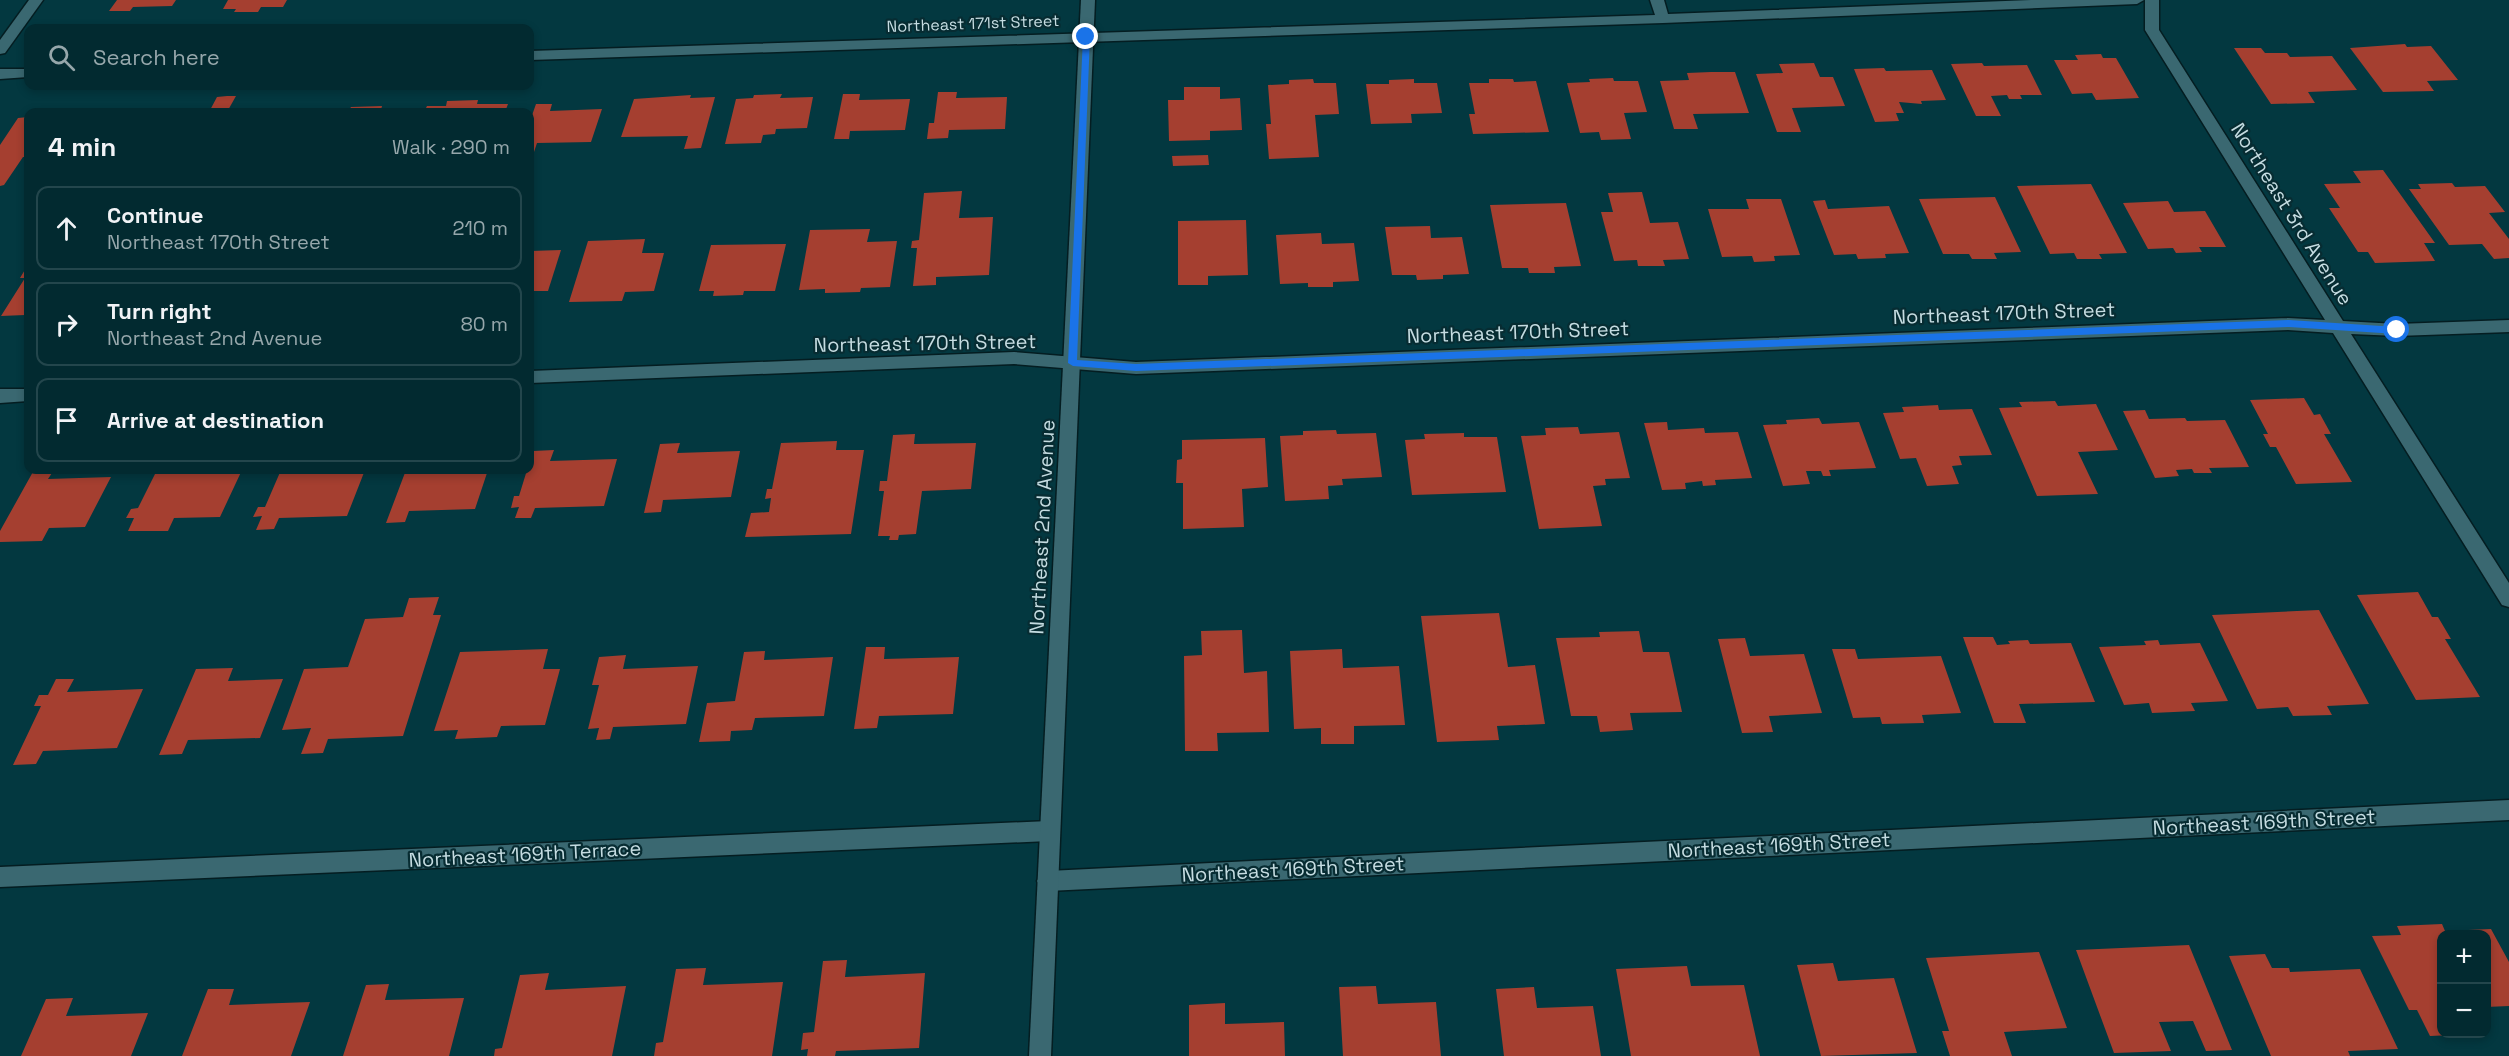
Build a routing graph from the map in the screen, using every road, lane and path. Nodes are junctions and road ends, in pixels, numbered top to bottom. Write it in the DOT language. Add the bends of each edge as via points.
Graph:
graph roads {
  1 [pos="36,0"];
  2 [pos="1088,0"];
  3 [pos="1657,0"];
  4 [pos="2137,0"];
  5 [pos="2152,0"];
  6 [pos="1663,19"];
  7 [pos="1086,37"];
  8 [pos="0,50"];
  9 [pos="534,56"];
  10 [pos="24,73"];
  11 [pos="0,74"];
  12 [pos="2509,326"];
  13 [pos="2338,327"];
  14 [pos="1073,363"];
  15 [pos="534,377"];
  16 [pos="24,395"];
  17 [pos="0,396"];
  18 [pos="2509,599"];
  19 [pos="2509,810"];
  20 [pos="1049,831"];
  21 [pos="0,877"];
  22 [pos="1048,881"];
  23 [pos="1040,1056"];
  1 -- 8 [label="street"];
  2 -- 7 [label="street, Northeast 2nd Avenue"];
  3 -- 6 [label="street"];
  4 -- 6 [label="street, Northeast 171st Street"];
  5 -- 13 [label="street, Northeast 3rd Avenue" via="2152,30"];
  6 -- 7 [label="street, Northeast 171st Street"];
  7 -- 9 [label="street, Northeast 171st Street"];
  7 -- 14 [label="street, Northeast 2nd Avenue"];
  10 -- 11 [label="street"];
  12 -- 13 [label="street, Northeast 170th Street" via="2397,330"];
  13 -- 14 [label="street, Northeast 170th Street" via="2289,324 1136,368"];
  13 -- 18 [label="street, Northeast 3rd Avenue"];
  14 -- 15 [label="street, Northeast 170th Street" via="1014,358"];
  14 -- 20 [label="street, Northeast 2nd Avenue"];
  16 -- 17 [label="street"];
  19 -- 22 [label="street, Northeast 169th Street"];
  20 -- 21 [label="street, Northeast 169th Terrace"];
  20 -- 22 [label="street, Northeast 2nd Avenue"];
  22 -- 23 [label="street, Northeast 2nd Avenue"];
}
